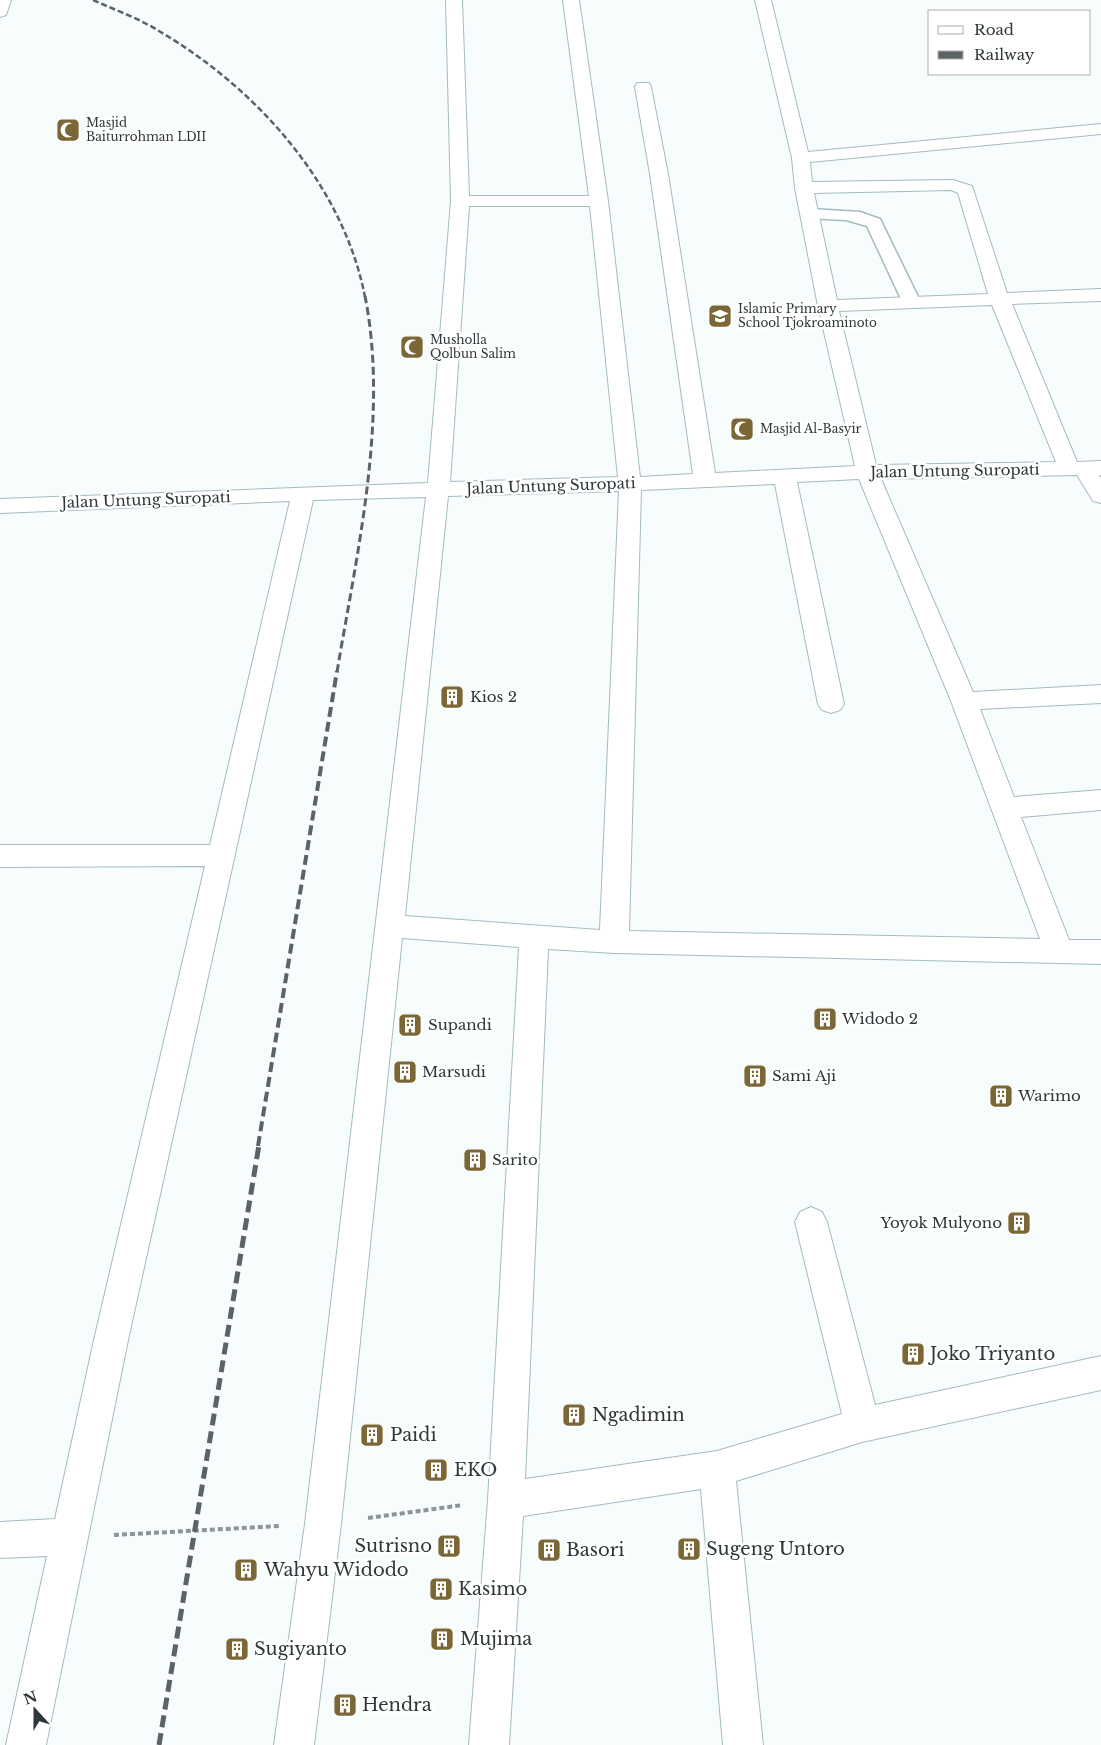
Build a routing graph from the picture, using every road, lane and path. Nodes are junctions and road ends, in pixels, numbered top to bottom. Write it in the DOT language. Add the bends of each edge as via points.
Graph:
graph roads {
  1 [pos="3,0"];
  2 [pos="454,0"];
  3 [pos="571,0"];
  4 [pos="763,0"];
  5 [pos="0,12"];
  6 [pos="643,87"];
  7 [pos="1101,129"];
  8 [pos="800,158"];
  9 [pos="804,188"];
  10 [pos="460,201"];
  11 [pos="599,201"];
  12 [pos="810,214"];
  13 [pos="1101,295"];
  14 [pos="999,298"];
  15 [pos="911,301"];
  16 [pos="828,306"];
  17 [pos="1085,468"];
  18 [pos="867,472"];
  19 [pos="785,476"];
  20 [pos="705,481"];
  21 [pos="630,484"];
  22 [pos="438,490"];
  23 [pos="303,493"];
  24 [pos="1101,496"];
  25 [pos="0,506"];
  26 [pos="1101,694"];
  27 [pos="964,701"];
  28 [pos="831,704"];
  29 [pos="1101,800"];
  30 [pos="1004,808"];
  31 [pos="220,855"];
  32 [pos="2,862"];
  33 [pos="389,926"];
  34 [pos="534,937"];
  35 [pos="614,942"];
  36 [pos="1059,951"];
  37 [pos="1101,952"];
  38 [pos="811,1222"];
  39 [pos="1101,1373"];
  40 [pos="862,1425"];
  41 [pos="717,1469"];
  42 [pos="506,1500"];
  43 [pos="70,1537"];
  44 [pos="0,1540"];
  45 [pos="26,1745"];
  46 [pos="294,1745"];
  47 [pos="489,1745"];
  48 [pos="743,1745"];
  1 -- 5 [label="street"];
  2 -- 10 [label="street"];
  3 -- 11 [label="street"];
  4 -- 8 [label="street"];
  6 -- 20 [label="street"];
  7 -- 8 [label="street"];
  8 -- 9 [label="street"];
  9 -- 12 [label="street"];
  9 -- 14 [label="street" via="953,185 963,188"];
  10 -- 11 [label="street"];
  10 -- 22 [label="street"];
  11 -- 21 [label="street"];
  12 -- 15 [label="lane" via="860,217 874,224"];
  12 -- 16 [label="street"];
  13 -- 14 [label="street"];
  14 -- 15 [label="street"];
  14 -- 17 [label="street"];
  15 -- 16 [label="street"];
  16 -- 18 [label="street"];
  17 -- 18 [label="street, Jalan Untung Suropati"];
  17 -- 24 [label="street"];
  18 -- 19 [label="street, Jalan Untung Suropati"];
  18 -- 27 [label="street"];
  19 -- 20 [label="street, Jalan Untung Suropati"];
  19 -- 28 [label="street"];
  20 -- 21 [label="street, Jalan Untung Suropati"];
  21 -- 22 [label="street, Jalan Untung Suropati"];
  21 -- 35 [label="street"];
  22 -- 23 [label="street, Jalan Untung Suropati"];
  22 -- 33 [label="street"];
  23 -- 25 [label="street, Jalan Untung Suropati"];
  23 -- 31 [label="street"];
  26 -- 27 [label="street"];
  27 -- 30 [label="street"];
  29 -- 30 [label="street"];
  30 -- 36 [label="street"];
  31 -- 32 [label="street"];
  31 -- 43 [label="street"];
  33 -- 34 [label="street"];
  33 -- 46 [label="street" via="323,1524"];
  34 -- 35 [label="street"];
  34 -- 42 [label="street"];
  35 -- 36 [label="street"];
  36 -- 37 [label="street"];
  38 -- 40 [label="street"];
  39 -- 40 [label="street"];
  40 -- 41 [label="street"];
  41 -- 42 [label="street"];
  41 -- 48 [label="street"];
  42 -- 47 [label="street"];
  43 -- 44 [label="street"];
  43 -- 45 [label="street"];
}
